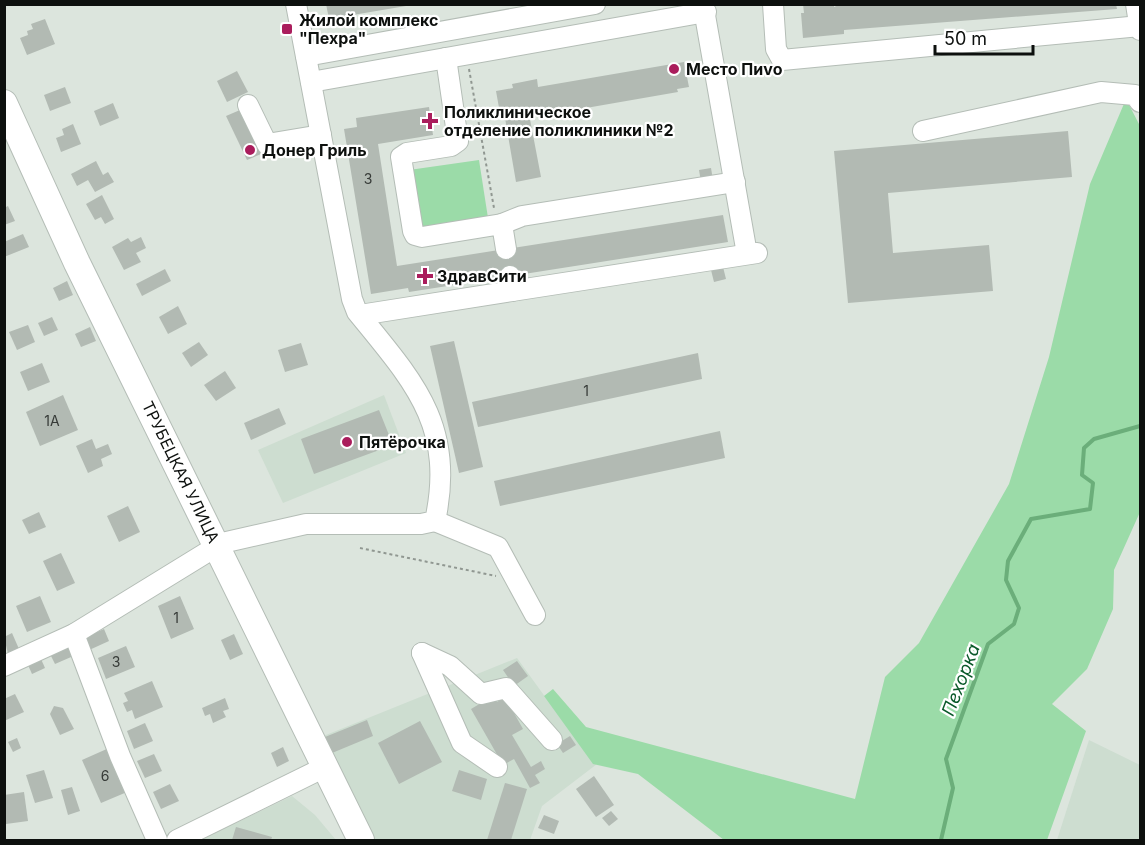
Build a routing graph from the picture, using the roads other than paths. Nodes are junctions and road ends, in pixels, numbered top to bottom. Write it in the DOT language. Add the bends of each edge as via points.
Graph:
graph roads {
  1 [pos="296,4"];
  2 [pos="595,4"];
  3 [pos="773,4"];
  4 [pos="1136,4"];
  5 [pos="704,8"];
  6 [pos="498,13"];
  7 [pos="1140,28"];
  8 [pos="306,56"];
  9 [pos="446,58"];
  10 [pos="311,82"];
  11 [pos="1138,98"];
  12 [pos="4,103"];
  13 [pos="248,105"];
  14 [pos="922,131"];
  15 [pos="321,135"];
  16 [pos="735,182"];
  17 [pos="500,225"];
  18 [pos="506,249"];
  19 [pos="360,315"];
  20 [pos="435,521"];
  21 [pos="218,545"];
  22 [pos="535,615"];
  23 [pos="74,634"];
  24 [pos="4,666"];
  25 [pos="552,740"];
  26 [pos="497,767"];
  27 [pos="325,768"];
  28 [pos="157,840"];
  29 [pos="177,840"];
  30 [pos="361,840"];
  1 -- 8 [label="street"];
  2 -- 6 [label="street"];
  3 -- 7 [label="street" via="776,49 782,60"];
  4 -- 7 [label="street"];
  5 -- 9 [label="street"];
  5 -- 16 [label="street"];
  6 -- 8 [label="street"];
  8 -- 10 [label="street"];
  9 -- 10 [label="street"];
  9 -- 17 [label="street" via="458,141 401,157 413,231 417,237"];
  10 -- 15 [label="street"];
  11 -- 14 [label="street" via="1101,92"];
  12 -- 21 [label="main road, ТРУБЕЦКАЯ УЛИЦА" via="77,263"];
  13 -- 15 [label="street" via="267,144"];
  15 -- 19 [label="street" via="352,299"];
  16 -- 17 [label="street" via="522,216"];
  16 -- 19 [label="street" via="752,253 511,284"];
  17 -- 18 [label="street"];
  19 -- 20 [label="street" via="425,403 434,432 441,491"];
  20 -- 21 [label="street" via="306,524"];
  20 -- 22 [label="street" via="498,547"];
  21 -- 23 [label="street"];
  21 -- 27 [label="main road, ТРУБЕЦКАЯ УЛИЦА"];
  23 -- 24 [label="street"];
  23 -- 28 [label="street"];
  25 -- 26 [label="street" via="506,688 482,693 450,666 422,653 462,743"];
  27 -- 29 [label="street"];
  27 -- 30 [label="main road, ТРУБЕЦКАЯ УЛИЦА"];
}
